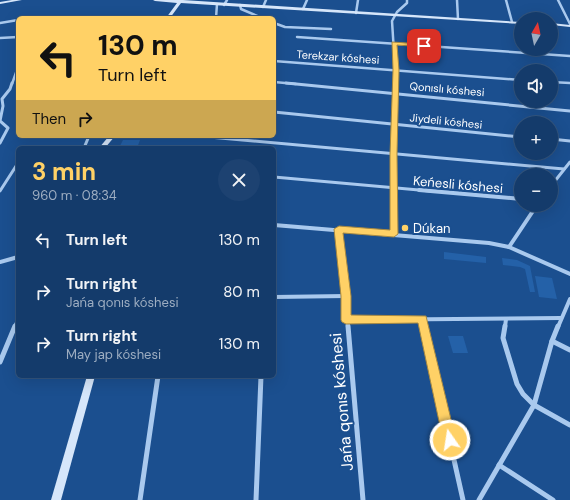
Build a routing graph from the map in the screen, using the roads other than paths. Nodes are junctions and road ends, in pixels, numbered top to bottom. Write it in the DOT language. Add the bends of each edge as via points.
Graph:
graph roads {
  1 [pos="20,0"];
  2 [pos="155,0"];
  3 [pos="227,0"];
  4 [pos="266,0"];
  5 [pos="306,0"];
  6 [pos="358,0"];
  7 [pos="407,0"];
  8 [pos="457,0"];
  9 [pos="506,0"];
  10 [pos="558,0"];
  11 [pos="181,1"];
  12 [pos="0,3"];
  13 [pos="217,4"];
  14 [pos="224,4"];
  15 [pos="240,6"];
  16 [pos="263,7"];
  17 [pos="303,10"];
  18 [pos="356,13"];
  19 [pos="395,15"];
  20 [pos="170,16"];
  21 [pos="216,16"];
  22 [pos="257,16"];
  23 [pos="458,19"];
  24 [pos="16,20"];
  25 [pos="512,22"];
  26 [pos="0,23"];
  27 [pos="276,24"];
  28 [pos="558,24"];
  29 [pos="570,25"];
  30 [pos="331,29"];
  31 [pos="16,37"];
  32 [pos="297,37"];
  33 [pos="0,38"];
  34 [pos="394,43"];
  35 [pos="570,56"];
  36 [pos="276,61"];
  37 [pos="396,70"];
  38 [pos="16,72"];
  39 [pos="514,79"];
  40 [pos="276,82"];
  41 [pos="558,82"];
  42 [pos="570,83"];
  43 [pos="396,94"];
  44 [pos="570,111"];
  45 [pos="276,112"];
  46 [pos="395,124"];
  47 [pos="514,136"];
  48 [pos="110,138"];
  49 [pos="220,138"];
  50 [pos="558,140"];
  51 [pos="570,141"];
  52 [pos="0,143"];
  53 [pos="104,146"];
  54 [pos="393,154"];
  55 [pos="570,162"];
  56 [pos="16,166"];
  57 [pos="564,169"];
  58 [pos="276,177"];
  59 [pos="558,177"];
  60 [pos="393,188"];
  61 [pos="0,191"];
  62 [pos="514,198"];
  63 [pos="532,212"];
  64 [pos="276,225"];
  65 [pos="339,229"];
  66 [pos="394,234"];
  67 [pos="509,247"];
  68 [pos="16,258"];
  69 [pos="0,262"];
  70 [pos="570,274"];
  71 [pos="346,296"];
  72 [pos="276,297"];
  73 [pos="570,299"];
  74 [pos="561,318"];
  75 [pos="422,319"];
  76 [pos="346,320"];
  77 [pos="506,320"];
  78 [pos="16,325"];
  79 [pos="552,341"];
  80 [pos="570,350"];
  81 [pos="0,362"];
  82 [pos="90,378"];
  83 [pos="158,378"];
  84 [pos="261,378"];
  85 [pos="534,405"];
  86 [pos="570,425"];
  87 [pos="499,466"];
  88 [pos="56,500"];
  89 [pos="140,500"];
  90 [pos="256,500"];
  91 [pos="363,500"];
  92 [pos="463,500"];
  93 [pos="479,500"];
  94 [pos="553,500"];
  1 -- 12 [label="main road"];
  2 -- 11 [label="main road"];
  3 -- 14 [label="street"];
  4 -- 16 [label="street"];
  5 -- 17 [label="street"];
  6 -- 18 [label="street"];
  7 -- 19 [label="street"];
  8 -- 23 [label="street"];
  9 -- 25 [label="street"];
  10 -- 29 [label="street"];
  11 -- 13 [label="main road"];
  11 -- 20 [label="main road"];
  13 -- 14 [label="main road"];
  13 -- 21 [label="street"];
  14 -- 15 [label="main road"];
  15 -- 16 [label="main road"];
  15 -- 22 [label="street" via="241,9"];
  16 -- 17 [label="main road"];
  17 -- 18 [label="main road"];
  18 -- 19 [label="main road"];
  19 -- 23 [label="main road"];
  19 -- 34 [label="street" via="392,25"];
  23 -- 25 [label="main road"];
  24 -- 26 [label="street"];
  27 -- 30 [label="street" via="285,27"];
  28 -- 29 [label="main road"];
  31 -- 33 [label="street"];
  32 -- 34 [label="street"];
  34 -- 35 [label="street"];
  34 -- 37 [label="street"];
  36 -- 37 [label="street, Terekzar kóshesi"];
  37 -- 39 [label="street, Terekzar kóshesi"];
  37 -- 43 [label="street"];
  38 -- 52 [label="street" via="10,89 2,99 0,121 8,128"];
  40 -- 43 [label="street, Qonıslı kóshesi"];
  41 -- 42 [label="street"];
  43 -- 44 [label="street, Qonıslı kóshesi"];
  43 -- 46 [label="street"];
  45 -- 46 [label="street, Jiydeli kóshesi"];
  46 -- 47 [label="street, Jiydeli kóshesi"];
  46 -- 54 [label="street"];
  48 -- 53 [label="main road"];
  49 -- 54 [label="street"];
  50 -- 51 [label="street"];
  54 -- 57 [label="street"];
  54 -- 60 [label="street"];
  55 -- 57 [label="street"];
  56 -- 61 [label="street"];
  57 -- 59 [label="street"];
  58 -- 60 [label="street, Keńesli kóshesi"];
  60 -- 62 [label="street, Keńesli kóshesi"];
  60 -- 66 [label="street"];
  63 -- 67 [label="street"];
  64 -- 65 [label="street"];
  65 -- 66 [label="street"];
  65 -- 71 [label="street, Jańa qonıs kóshesi"];
  66 -- 67 [label="street"];
  67 -- 70 [label="street"];
  68 -- 69 [label="street"];
  71 -- 72 [label="street"];
  71 -- 76 [label="street, Jańa qonıs kóshesi"];
  73 -- 74 [label="street"];
  74 -- 77 [label="street"];
  74 -- 79 [label="street"];
  75 -- 76 [label="street"];
  75 -- 77 [label="street"];
  75 -- 92 [label="street"];
  76 -- 91 [label="street, Jańa qonıs kóshesi"];
  77 -- 85 [label="street" via="503,338 517,384"];
  78 -- 81 [label="street"];
  79 -- 80 [label="street"];
  79 -- 85 [label="street"];
  82 -- 88 [label="main road"];
  83 -- 89 [label="street"];
  84 -- 90 [label="street"];
  85 -- 86 [label="street"];
  85 -- 87 [label="street"];
  87 -- 93 [label="street"];
  87 -- 94 [label="street"];
}
